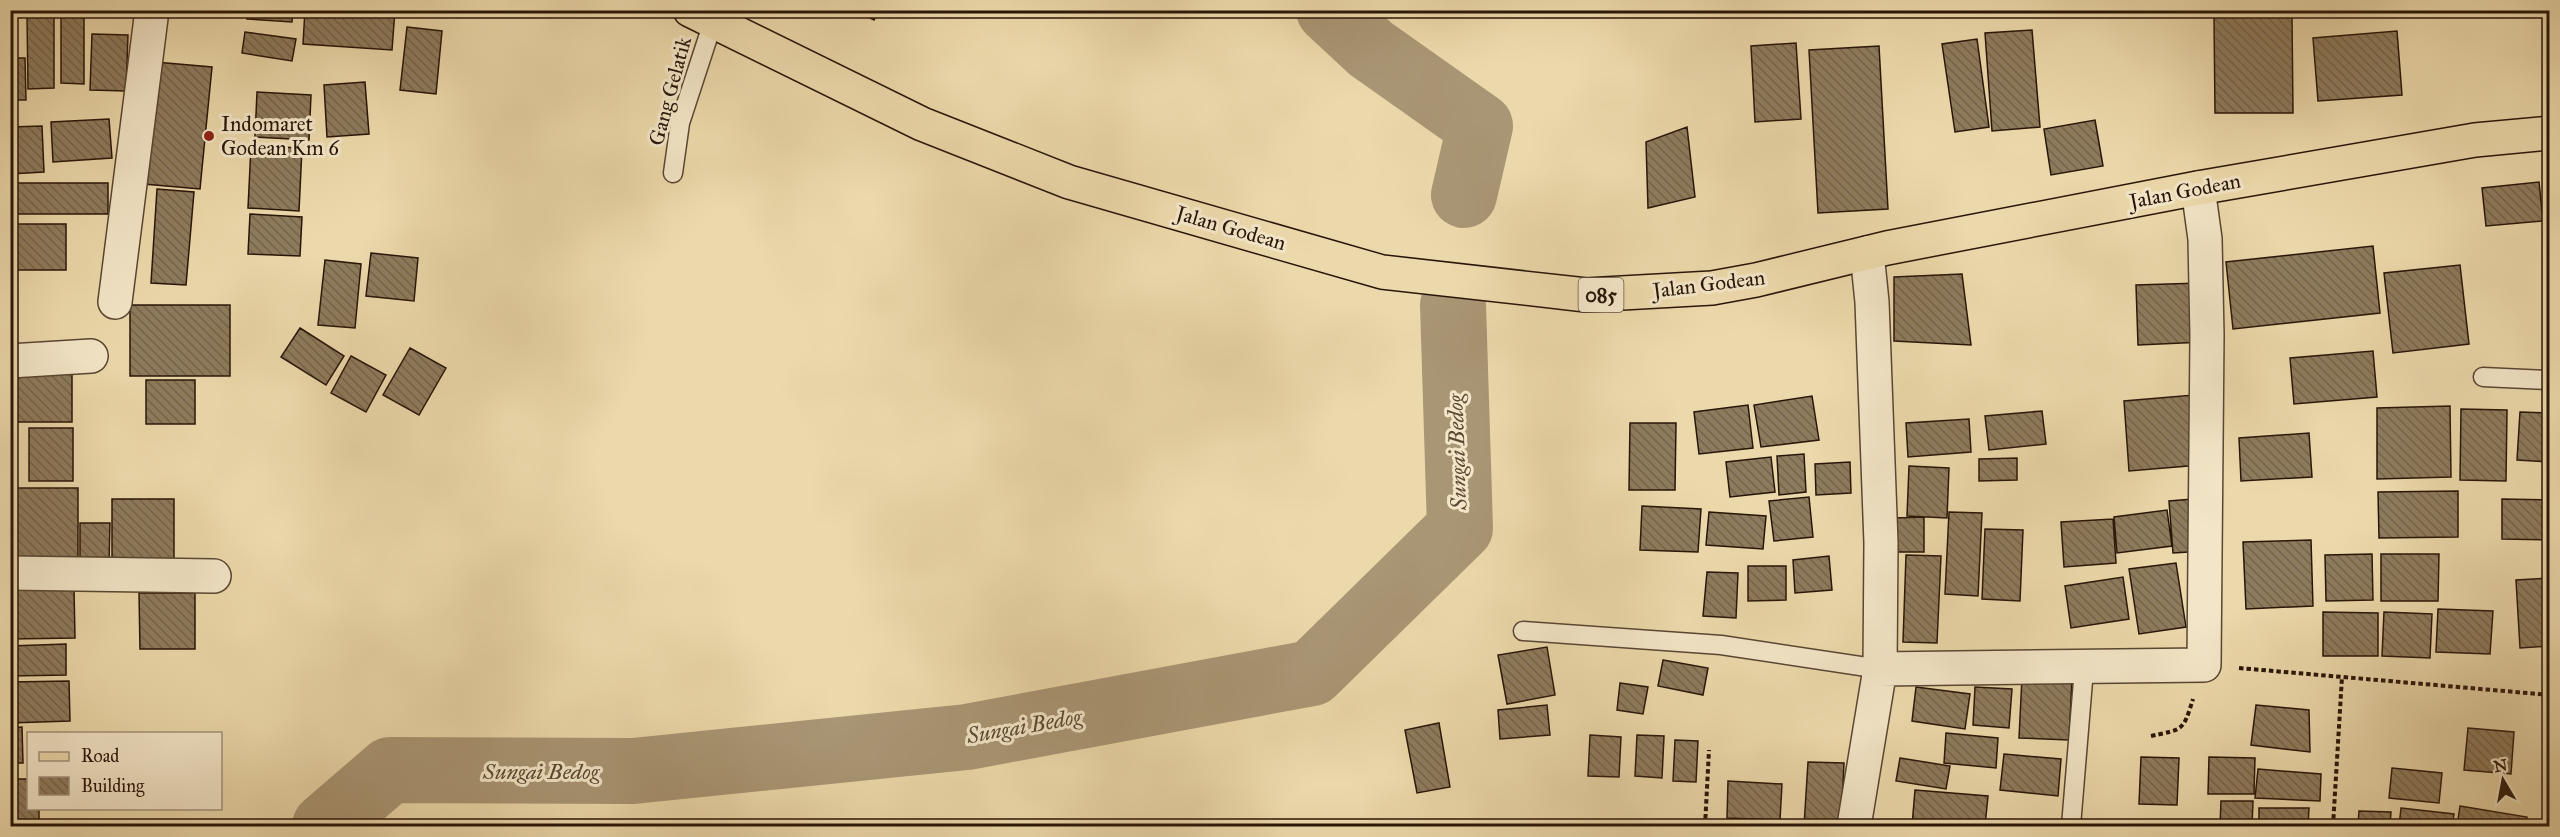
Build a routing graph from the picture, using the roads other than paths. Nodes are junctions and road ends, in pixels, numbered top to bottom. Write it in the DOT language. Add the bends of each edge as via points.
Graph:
graph roads {
  1 [pos="152,10"];
  2 [pos="701,16"];
  3 [pos="2550,133"];
  4 [pos="673,173"];
  5 [pos="2198,188"];
  6 [pos="1867,253"];
  7 [pos="115,302"];
  8 [pos="92,356"];
  9 [pos="10,361"];
  10 [pos="2483,377"];
  11 [pos="2550,380"];
  12 [pos="10,573"];
  13 [pos="214,576"];
  14 [pos="1523,631"];
  15 [pos="1880,669"];
  16 [pos="2084,669"];
  17 [pos="1854,826"];
  18 [pos="2071,826"];
  1 -- 7 [label="street"];
  2 -- 4 [label="lane, Gang Gelatik"];
  2 -- 6 [label="main road, Jalan Godean / 085" via="922,124 1069,182 1382,272 1586,295 1712,288"];
  3 -- 5 [label="main road, Jalan Godean / 085" via="2475,140"];
  5 -- 6 [label="main road, Jalan Godean / 085"];
  5 -- 16 [label="street" via="2205,239 2207,335 2204,665"];
  6 -- 15 [label="street" via="1881,543"];
  8 -- 9 [label="street"];
  10 -- 11 [label="lane"];
  12 -- 13 [label="street"];
  14 -- 15 [label="lane" via="1721,645"];
  15 -- 16 [label="street"];
  15 -- 17 [label="street"];
  16 -- 18 [label="lane"];
}
